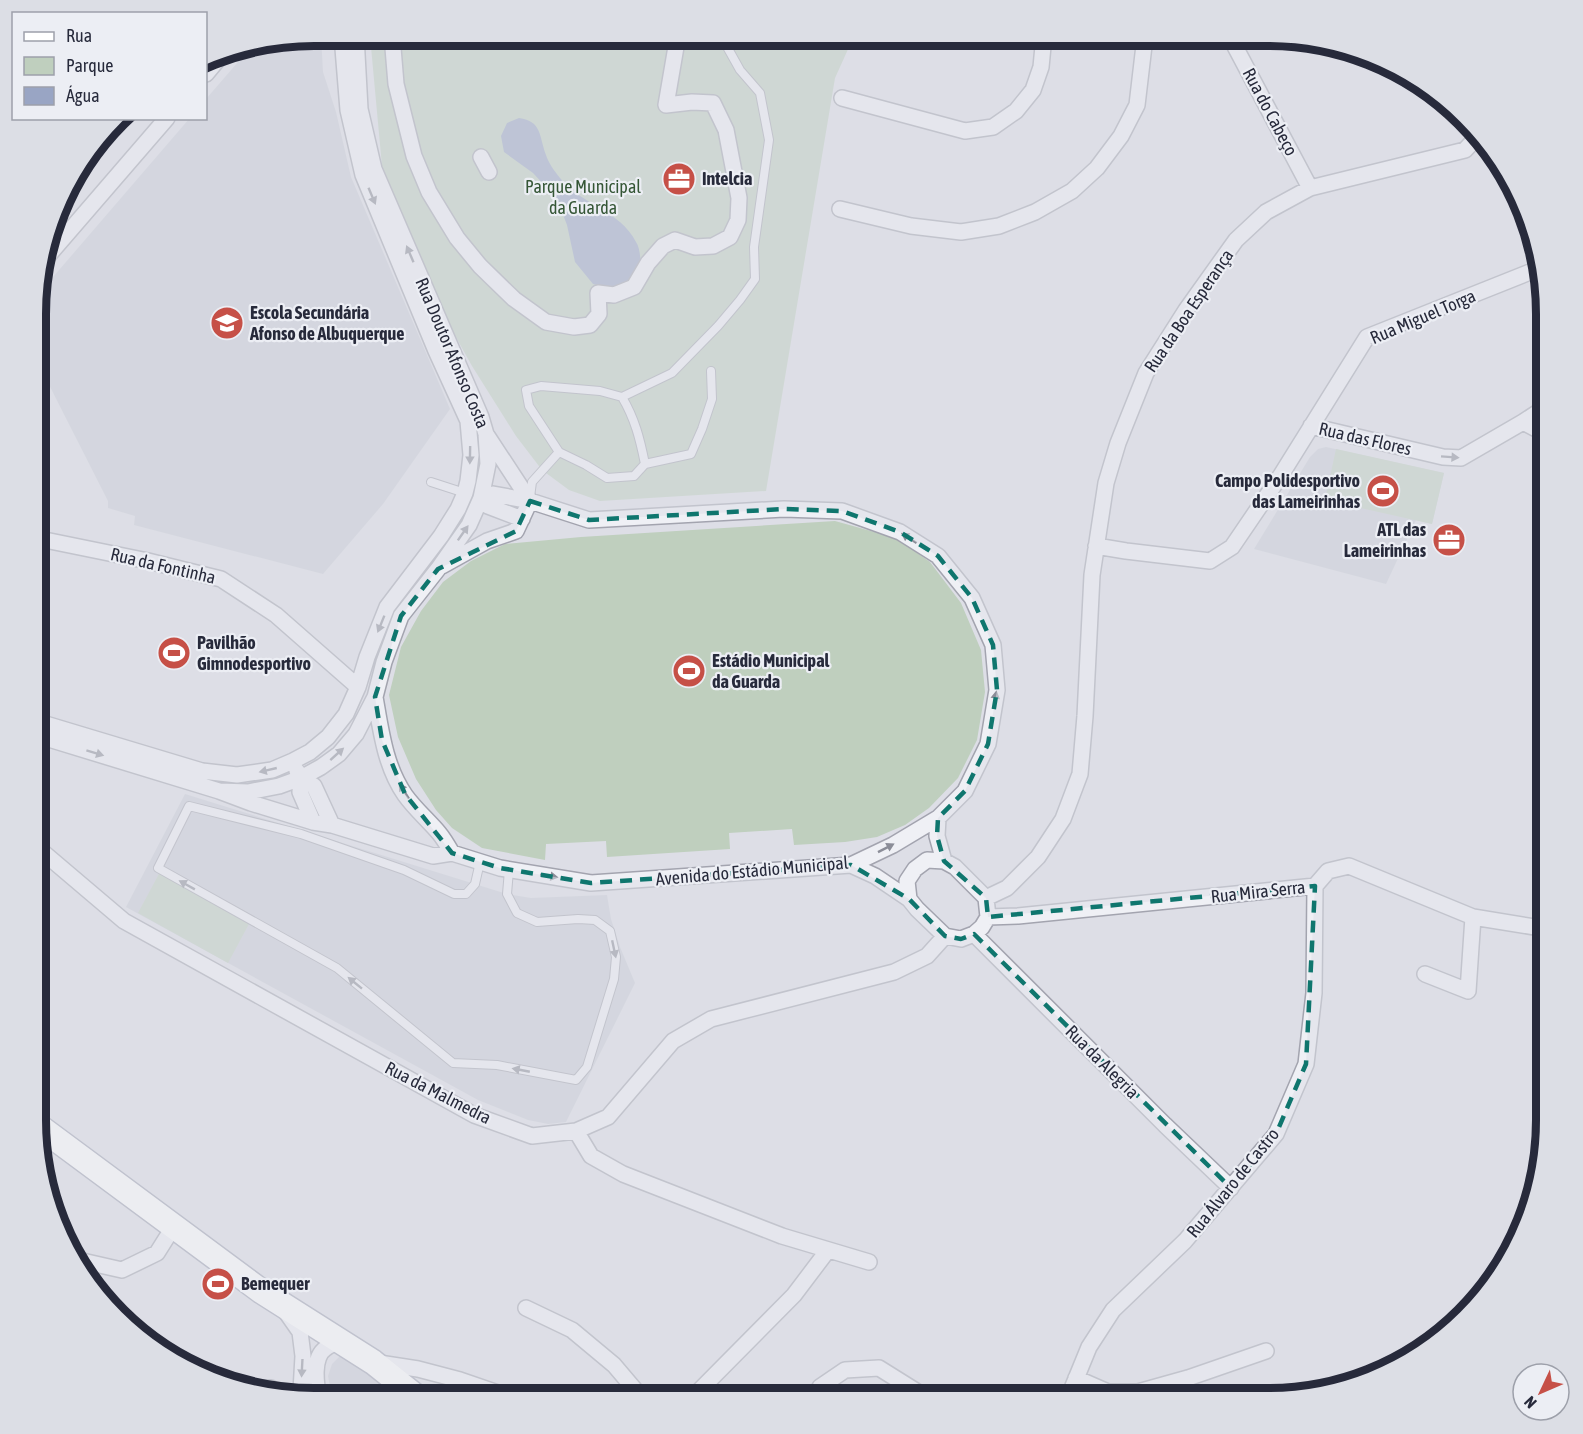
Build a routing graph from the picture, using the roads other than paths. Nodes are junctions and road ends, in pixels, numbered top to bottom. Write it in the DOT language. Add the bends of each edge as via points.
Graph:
graph roads {
  1 [pos="343,46"];
  2 [pos="357,46"];
  3 [pos="393,46"];
  4 [pos="676,46"];
  5 [pos="727,46"];
  6 [pos="1043,46"];
  7 [pos="1144,46"];
  8 [pos="1238,46"];
  9 [pos="842,98"];
  10 [pos="165,120"];
  11 [pos="1473,142"];
  12 [pos="481,157"];
  13 [pos="489,172"];
  14 [pos="1311,188"];
  15 [pos="840,209"];
  16 [pos="55,247"];
  17 [pos="1532,271"];
  18 [pos="711,371"];
  19 [pos="622,397"];
  20 [pos="1536,414"];
  21 [pos="1523,422"];
  22 [pos="1311,426"];
  23 [pos="1536,429"];
  24 [pos="486,434"];
  25 [pos="559,452"];
  26 [pos="645,464"];
  27 [pos="431,482"];
  28 [pos="465,493"];
  29 [pos="481,498"];
  30 [pos="530,501"];
  31 [pos="522,519"];
  32 [pos="46,540"];
  33 [pos="1096,546"];
  34 [pos="438,569"];
  35 [pos="358,687"];
  36 [pos="375,697"];
  37 [pos="46,724"];
  38 [pos="46,738"];
  39 [pos="293,761"];
  40 [pos="301,778"];
  41 [pos="219,792"];
  42 [pos="938,818"];
  43 [pos="313,822"];
  44 [pos="332,825"];
  45 [pos="452,853"];
  46 [pos="46,855"];
  47 [pos="944,861"];
  48 [pos="480,862"];
  49 [pos="851,865"];
  50 [pos="509,870"];
  51 [pos="1316,886"];
  52 [pos="909,898"];
  53 [pos="986,898"];
  54 [pos="988,916"];
  55 [pos="1473,916"];
  56 [pos="1536,927"];
  57 [pos="974,934"];
  58 [pos="945,936"];
  59 [pos="1425,974"];
  60 [pos="576,1131"];
  61 [pos="47,1132"];
  62 [pos="1231,1188"];
  63 [pos="174,1226"];
  64 [pos="828,1250"];
  65 [pos="869,1262"];
  66 [pos="89,1264"];
  67 [pos="526,1308"];
  68 [pos="307,1328"];
  69 [pos="332,1345"];
  70 [pos="1266,1351"];
  71 [pos="373,1362"];
  72 [pos="301,1387"];
  73 [pos="316,1388"];
  74 [pos="406,1388"];
  75 [pos="483,1388"];
  76 [pos="634,1388"];
  77 [pos="702,1388"];
  78 [pos="820,1388"];
  79 [pos="911,1388"];
  80 [pos="1072,1388"];
  81 [pos="1152,1388"];
  1 -- 28 [label="street, Rua Doutor Afonso Costa, one-way" via="348,110 363,175 468,421 471,455"];
  24 -- 2 [label="street, Rua Doutor Afonso Costa, one-way" via="374,169 360,109"];
  3 -- 4 [label="street" via="396,84 414,156 429,192 457,238 514,298 546,322 574,327 590,325 599,314 598,293 614,295 634,287 663,246 675,240 695,247 713,246 730,237 738,220 739,198 726,130 713,103 666,105"];
  5 -- 19 [label="lane" via="760,93 769,140 754,247 755,279 718,326 672,373"];
  6 -- 9 [label="street" via="1033,90 1016,111 993,127 965,131"];
  7 -- 15 [label="street" via="1137,105 1121,136 1097,168 1072,191 1035,212 999,226 961,232 911,226"];
  8 -- 14 [label="street, Rua do Cabeço"];
  10 -- 16 [label="street"];
  11 -- 14 [label="street, Rua da Boa Esperança" via="1465,150"];
  12 -- 13 [label="street"];
  14 -- 33 [label="street, Rua da Boa Esperança" via="1266,212 1236,240 1146,373 1106,483"];
  17 -- 22 [label="street, Rua Miguel Torga" via="1366,337"];
  18 -- 26 [label="lane" via="712,399 691,454"];
  19 -- 25 [label="lane" via="541,386 526,390 529,406"];
  19 -- 26 [label="lane" via="639,434"];
  20 -- 21 [label="street, Rua das Flores"];
  22 -- 21 [label="street, Rua das Flores, one-way" via="1461,458"];
  21 -- 23 [label="street"];
  22 -- 33 [label="street, Rua das Flores" via="1232,547 1210,561"];
  24 -- 29 [label="street, Rua Doutor Afonso Costa" via="488,464"];
  24 -- 30 [label="street"];
  25 -- 26 [label="lane" via="607,478 634,476"];
  25 -- 30 [label="lane" via="532,482"];
  27 -- 28 [label="lane"];
  28 -- 29 [label="street"];
  28 -- 35 [label="street, Rua Doutor Afonso Costa, one-way" via="441,536 387,607"];
  29 -- 30 [label="street, Avenida do Estádio Municipal" via="493,494"];
  29 -- 31 [label="street" via="488,506"];
  34 -- 29 [label="street, Rua Doutor Afonso Costa, one-way" via="469,525"];
  30 -- 31 [label="street"];
  42 -- 30 [label="street, Avenida do Estádio Municipal, one-way" via="965,792 988,744 997,690 993,645 972,598 938,556 900,532 842,511 784,509 589,520"];
  31 -- 34 [label="street" via="516,531 487,541"];
  32 -- 35 [label="street, Rua da Fontinha" via="221,579 276,615"];
  33 -- 53 [label="street, Rua da Boa Esperança" via="1080,774 1063,819 1038,857 1007,888"];
  34 -- 36 [label="street, Rua Doutor Afonso Costa" via="402,616"];
  35 -- 39 [label="street, Rua Doutor Afonso Costa" via="346,714 328,737"];
  40 -- 36 [label="street, Rua Doutor Afonso Costa, one-way" via="339,754 356,734"];
  45 -- 36 [label="street, one-way" via="441,834 405,794 390,767"];
  39 -- 37 [label="street, Rua Doutor Afonso Costa, one-way" via="272,770 237,775 202,771"];
  38 -- 41 [label="street, Rua Doutor Afonso Costa, one-way"];
  39 -- 40 [label="street"];
  40 -- 41 [label="street, Rua Doutor Afonso Costa" via="248,792"];
  40 -- 43 [label="street" via="300,792"];
  40 -- 44 [label="street" via="314,786"];
  41 -- 43 [label="street, Avenida do Estádio Municipal"];
  42 -- 47 [label="street" via="937,836"];
  49 -- 42 [label="street, Avenida do Estádio Municipal, one-way"];
  43 -- 44 [label="street, Avenida do Estádio Municipal"];
  44 -- 45 [label="street, Avenida do Estádio Municipal" via="433,856"];
  45 -- 48 [label="street, Avenida do Estádio Municipal"];
  46 -- 60 [label="street, Rua da Malmedra" via="124,921 474,1115 532,1136"];
  47 -- 52 [label="street" via="927,860 915,869 907,881"];
  47 -- 53 [label="street"];
  48 -- 50 [label="street, Avenida do Estádio Municipal"];
  50 -- 48 [label="lane, one-way" via="507,894 517,913 537,922 595,920 610,932 616,957 614,979 587,1067 576,1080 497,1065 453,1063 337,968 158,868 189,806 302,834 404,870 454,894 466,894 475,884"];
  50 -- 49 [label="street, Avenida do Estádio Municipal, one-way" via="591,883"];
  49 -- 52 [label="street"];
  51 -- 54 [label="street, Rua Mira Serra"];
  51 -- 55 [label="street, Rua Mira Serra" via="1329,871 1349,866"];
  51 -- 62 [label="street, Rua Álvaro de Castro" via="1314,993 1306,1064 1276,1134"];
  52 -- 58 [label="street"];
  53 -- 54 [label="street"];
  54 -- 57 [label="street"];
  55 -- 56 [label="street, Rua Mira Serra"];
  55 -- 59 [label="street" via="1468,991"];
  57 -- 58 [label="street" via="960,939"];
  57 -- 62 [label="street, Rua da Alegria"];
  58 -- 60 [label="street, Rua da Malmedra" via="927,956 894,972 711,1018 672,1041 608,1117"];
  60 -- 64 [label="street" via="591,1156 623,1174"];
  61 -- 63 [label="main road"];
  62 -- 80 [label="street, Rua Álvaro de Castro" via="1185,1241 1113,1310 1089,1347"];
  63 -- 66 [label="street" via="157,1253 122,1270"];
  63 -- 68 [label="main road" via="282,1304"];
  64 -- 65 [label="street"];
  64 -- 77 [label="street" via="794,1295"];
  67 -- 76 [label="street" via="572,1329 614,1365"];
  68 -- 69 [label="main road"];
  68 -- 72 [label="street, one-way"];
  69 -- 71 [label="main road"];
  69 -- 73 [label="street" via="318,1359"];
  70 -- 81 [label="street"];
  71 -- 74 [label="main road"];
  71 -- 75 [label="street"];
  78 -- 79 [label="street" via="845,1370 879,1368"];
}
